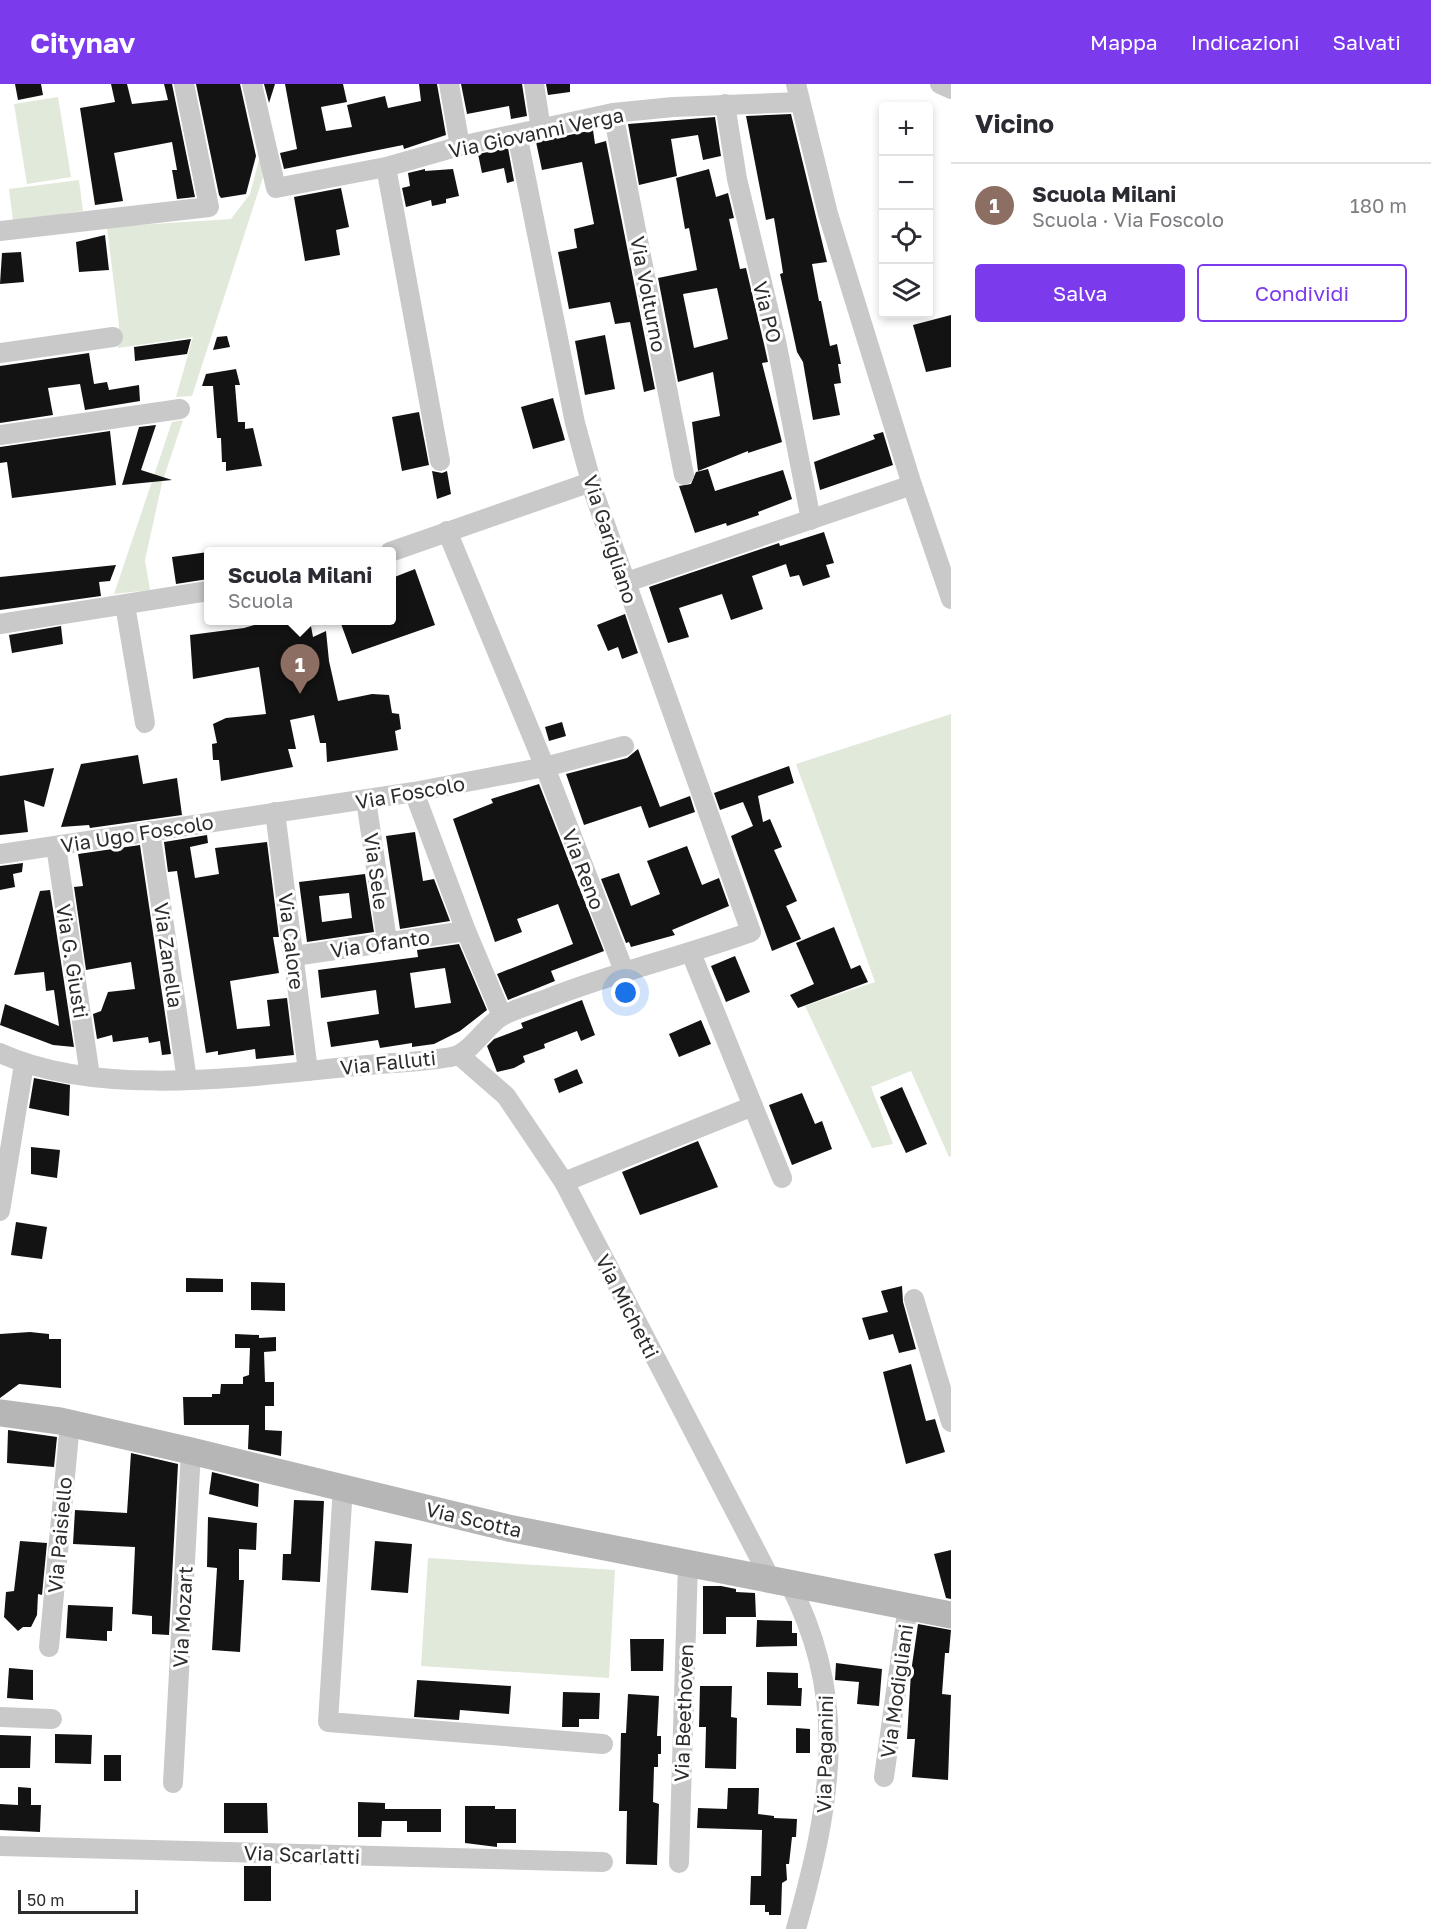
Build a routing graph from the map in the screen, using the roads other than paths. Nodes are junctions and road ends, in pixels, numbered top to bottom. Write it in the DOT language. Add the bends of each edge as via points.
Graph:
graph roads {
  1 [pos="184,84"];
  2 [pos="252,84"];
  3 [pos="449,84"];
  4 [pos="534,84"];
  5 [pos="940,84"];
  6 [pos="951,89"];
  7 [pos="798,93"];
  8 [pos="724,104"];
  9 [pos="613,113"];
  10 [pos="541,129"];
  11 [pos="517,134"];
  12 [pos="460,146"];
  13 [pos="386,167"];
  14 [pos="0,231"];
  15 [pos="112,337"];
  16 [pos="0,353"];
  17 [pos="180,409"];
  18 [pos="0,435"];
  19 [pos="440,460"];
  20 [pos="684,475"];
  21 [pos="591,482"];
  22 [pos="912,485"];
  23 [pos="811,520"];
  24 [pos="447,531"];
  25 [pos="396,550"];
  26 [pos="624,583"];
  27 [pos="204,592"];
  28 [pos="951,599"];
  29 [pos="126,605"];
  30 [pos="0,624"];
  31 [pos="145,723"];
  32 [pos="624,746"];
  33 [pos="545,767"];
  34 [pos="414,792"];
  35 [pos="366,800"];
  36 [pos="275,812"];
  37 [pos="150,831"];
  38 [pos="56,846"];
  39 [pos="0,854"];
  40 [pos="466,931"];
  41 [pos="751,932"];
  42 [pos="387,941"];
  43 [pos="691,953"];
  44 [pos="294,956"];
  45 [pos="624,971"];
  46 [pos="502,1016"];
  47 [pos="0,1053"];
  48 [pos="459,1055"];
  49 [pos="24,1064"];
  50 [pos="308,1071"];
  51 [pos="90,1076"];
  52 [pos="188,1080"];
  53 [pos="753,1106"];
  54 [pos="782,1178"];
  55 [pos="564,1182"];
  56 [pos="0,1211"];
  57 [pos="914,1299"];
  58 [pos="0,1413"];
  59 [pos="951,1422"];
  60 [pos="70,1424"];
  61 [pos="191,1451"];
  62 [pos="343,1487"];
  63 [pos="688,1563"];
  64 [pos="779,1580"];
  65 [pos="908,1606"];
  66 [pos="951,1615"];
  67 [pos="49,1647"];
  68 [pos="0,1717"];
  69 [pos="52,1719"];
  70 [pos="603,1744"];
  71 [pos="884,1777"];
  72 [pos="173,1783"];
  73 [pos="0,1846"];
  74 [pos="603,1862"];
  75 [pos="679,1863"];
  76 [pos="796,1929"];
  1 -- 14 [label="street" via="209,207"];
  2 -- 13 [label="street, Via Giovanni Verga" via="276,188"];
  3 -- 12 [label="street"];
  4 -- 10 [label="street"];
  5 -- 6 [label="street"];
  7 -- 8 [label="street, Via Giovanni Verga"];
  7 -- 22 [label="street" via="828,214"];
  8 -- 9 [label="street, Via Giovanni Verga"];
  8 -- 23 [label="street, Via PO"];
  9 -- 10 [label="street, Via Giovanni Verga"];
  9 -- 20 [label="street, Via Volturno"];
  10 -- 11 [label="street, Via Giovanni Verga"];
  11 -- 12 [label="street, Via Giovanni Verga"];
  11 -- 21 [label="street, Via Garigliano" via="575,423"];
  12 -- 13 [label="street, Via Giovanni Verga"];
  13 -- 19 [label="street"];
  15 -- 16 [label="street"];
  17 -- 18 [label="street"];
  21 -- 24 [label="street"];
  21 -- 26 [label="street, Via Garigliano"];
  22 -- 23 [label="street"];
  22 -- 28 [label="street"];
  23 -- 26 [label="street"];
  24 -- 25 [label="street"];
  24 -- 33 [label="street, Via Reno"];
  26 -- 41 [label="street, Via Garigliano"];
  27 -- 29 [label="street"];
  29 -- 30 [label="street"];
  29 -- 31 [label="street"];
  32 -- 33 [label="street, Via Foscolo"];
  33 -- 34 [label="street, Via Foscolo"];
  33 -- 45 [label="street, Via Reno"];
  34 -- 35 [label="street, Via Foscolo"];
  34 -- 40 [label="street"];
  35 -- 36 [label="street, Via Foscolo"];
  35 -- 42 [label="street, Via Sele"];
  36 -- 37 [label="street, Via Ugo Foscolo"];
  36 -- 44 [label="street, Via Calore"];
  37 -- 38 [label="street, Via Ugo Foscolo"];
  37 -- 52 [label="street, Via Zanella"];
  38 -- 39 [label="street, Via Ugo Foscolo"];
  38 -- 51 [label="street, Via G. Giusti"];
  40 -- 42 [label="street, Via Ofanto"];
  40 -- 46 [label="street"];
  41 -- 43 [label="street, Via Falluti"];
  42 -- 44 [label="street, Via Ofanto"];
  43 -- 45 [label="street, Via Falluti"];
  43 -- 53 [label="street"];
  44 -- 50 [label="street, Via Calore"];
  45 -- 46 [label="street, Via Falluti"];
  46 -- 48 [label="street, Via Falluti"];
  47 -- 49 [label="street, Via Falluti"];
  48 -- 50 [label="street, Via Falluti"];
  48 -- 55 [label="street, Via Michetti" via="506,1096"];
  49 -- 51 [label="street, Via Falluti"];
  49 -- 56 [label="street"];
  50 -- 52 [label="street, Via Falluti"];
  51 -- 52 [label="street, Via Falluti"];
  53 -- 54 [label="street"];
  53 -- 55 [label="street"];
  55 -- 64 [label="street, Via Michetti"];
  57 -- 59 [label="street"];
  58 -- 60 [label="street, Via Scotta"];
  60 -- 61 [label="street, Via Scotta"];
  60 -- 67 [label="street, Via Paisiello"];
  61 -- 62 [label="street, Via Scotta"];
  61 -- 72 [label="street, Via Mozart"];
  62 -- 63 [label="street, Via Scotta" via="508,1528"];
  62 -- 70 [label="street" via="328,1722"];
  63 -- 64 [label="street, Via Scotta"];
  63 -- 75 [label="street, Via Beethoven"];
  64 -- 65 [label="street, Via Scotta"];
  64 -- 76 [label="street, Via Paganini" via="807,1617 824,1674 829,1716 827,1799"];
  65 -- 66 [label="street, Via Scotta"];
  65 -- 71 [label="street, Via Modigliani"];
  68 -- 69 [label="street"];
  73 -- 74 [label="street, Via Scarlatti"];
}
